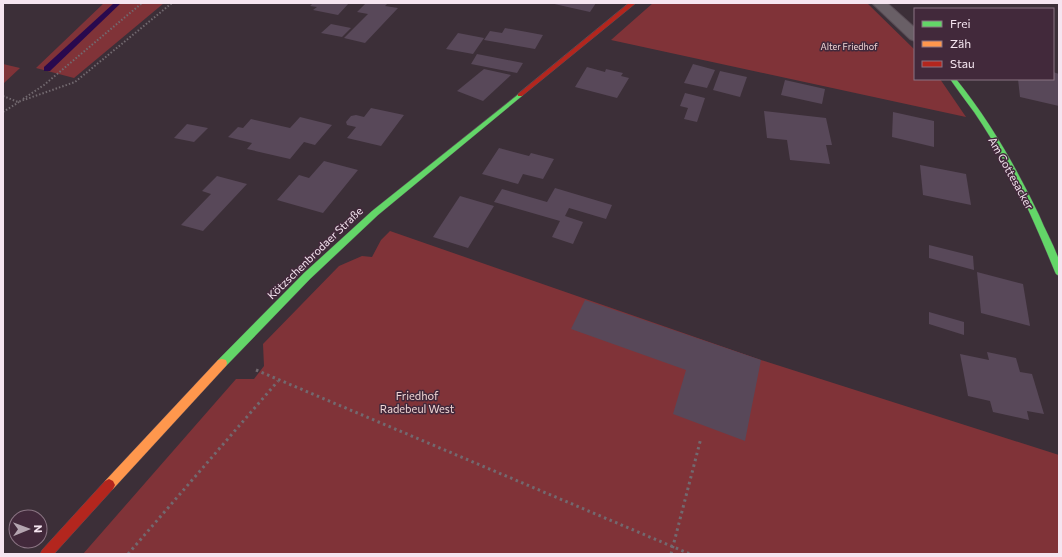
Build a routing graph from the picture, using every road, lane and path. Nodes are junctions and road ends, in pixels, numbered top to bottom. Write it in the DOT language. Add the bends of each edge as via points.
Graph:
graph roads {
  1 [pos="142,3"];
  2 [pos="172,3"];
  3 [pos="633,3"];
  4 [pos="879,3"];
  5 [pos="914,35"];
  6 [pos="954,80"];
  7 [pos="3,96"];
  8 [pos="18,102"];
  9 [pos="3,112"];
  10 [pos="1059,272"];
  11 [pos="230,354"];
  12 [pos="278,380"];
  13 [pos="701,438"];
  14 [pos="672,546"];
  15 [pos="46,554"];
  16 [pos="128,554"];
  17 [pos="671,554"];
  18 [pos="690,554"];
  1 -- 8 [label="path" via="44,85"];
  2 -- 8 [label="path" via="75,82"];
  3 -- 11 [label="street, Kötzschenbrodaer Straße" via="375,213 307,276"];
  4 -- 5 [label="street"];
  6 -- 10 [label="street, Am Gottesacker" via="981,118 1026,196"];
  7 -- 8 [label="path"];
  8 -- 9 [label="path"];
  11 -- 12 [label="path" via="259,372"];
  11 -- 15 [label="street, Kötzschenbrodaer Straße"];
  12 -- 14 [label="path"];
  12 -- 16 [label="path"];
  13 -- 14 [label="path"];
  14 -- 17 [label="path"];
  14 -- 18 [label="path"];
}
